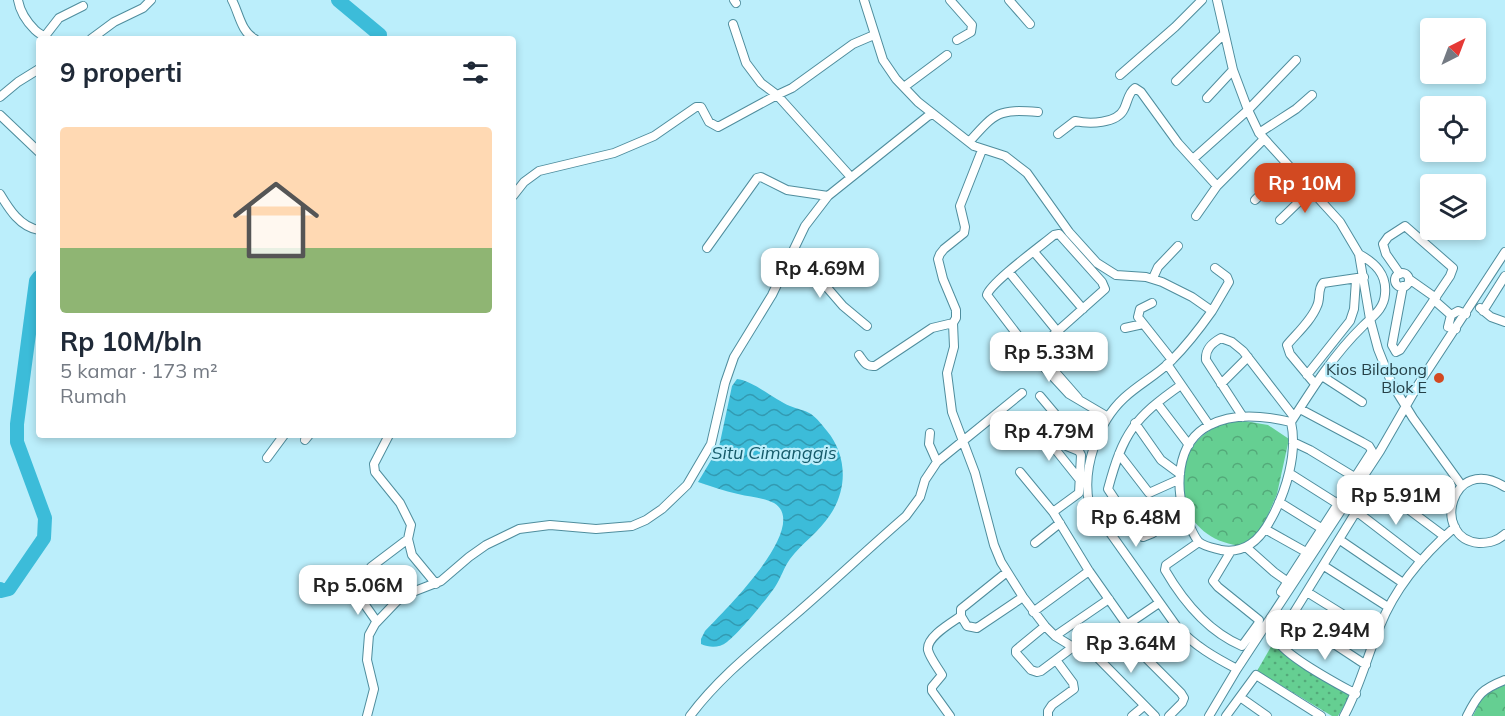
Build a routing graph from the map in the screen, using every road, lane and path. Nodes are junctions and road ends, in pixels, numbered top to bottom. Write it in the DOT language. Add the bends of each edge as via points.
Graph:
graph roads {
  1 [pos="18,0"];
  2 [pos="151,0"];
  3 [pos="232,0"];
  4 [pos="864,0"];
  5 [pos="950,0"];
  6 [pos="1009,0"];
  7 [pos="1202,0"];
  8 [pos="1216,0"];
  9 [pos="83,6"];
  10 [pos="733,24"];
  11 [pos="1030,24"];
  12 [pos="1224,34"];
  13 [pos="874,35"];
  14 [pos="43,36"];
  15 [pos="47,36"];
  16 [pos="95,36"];
  17 [pos="250,36"];
  18 [pos="957,40"];
  19 [pos="947,55"];
  20 [pos="1296,60"];
  21 [pos="1233,70"];
  22 [pos="36,74"];
  23 [pos="1120,75"];
  24 [pos="1176,81"];
  25 [pos="904,87"];
  26 [pos="777,95"];
  27 [pos="1312,95"];
  28 [pos="0,98"];
  29 [pos="1207,98"];
  30 [pos="1248,110"];
  31 [pos="1038,112"];
  32 [pos="933,114"];
  33 [pos="0,115"];
  34 [pos="1058,134"];
  35 [pos="1261,136"];
  36 [pos="969,142"];
  37 [pos="36,149"];
  38 [pos="982,150"];
  39 [pos="1193,159"];
  40 [pos="1289,166"];
  41 [pos="850,176"];
  42 [pos="1217,186"];
  43 [pos="1312,189"];
  44 [pos="516,192"];
  45 [pos="0,194"];
  46 [pos="828,196"];
  47 [pos="1255,200"];
  48 [pos="1196,216"];
  49 [pos="1280,220"];
  50 [pos="36,229"];
  51 [pos="1178,246"];
  52 [pos="707,248"];
  53 [pos="1034,252"];
  54 [pos="1505,252"];
  55 [pos="792,253"];
  56 [pos="1359,254"];
  57 [pos="1215,268"];
  58 [pos="1010,272"];
  59 [pos="1398,275"];
  60 [pos="1383,276"];
  61 [pos="1505,276"];
  62 [pos="1153,278"];
  63 [pos="1364,278"];
  64 [pos="1409,279"];
  65 [pos="1356,280"];
  66 [pos="1403,286"];
  67 [pos="1435,299"];
  68 [pos="1474,301"];
  69 [pos="1152,303"];
  70 [pos="1083,309"];
  71 [pos="1212,311"];
  72 [pos="1483,311"];
  73 [pos="1466,314"];
  74 [pos="1451,315"];
  75 [pos="1370,319"];
  76 [pos="1505,322"];
  77 [pos="952,323"];
  78 [pos="1143,324"];
  79 [pos="867,326"];
  80 [pos="1125,328"];
  81 [pos="1456,328"];
  82 [pos="1057,331"];
  83 [pos="1032,350"];
  84 [pos="859,355"];
  85 [pos="1248,357"];
  86 [pos="1170,362"];
  87 [pos="1306,375"];
  88 [pos="1322,376"];
  89 [pos="1221,384"];
  90 [pos="1316,384"];
  91 [pos="1181,385"];
  92 [pos="1022,393"];
  93 [pos="1040,396"];
  94 [pos="1362,402"];
  95 [pos="1157,403"];
  96 [pos="1406,406"];
  97 [pos="1300,409"];
  98 [pos="1108,417"];
  99 [pos="1243,417"];
  100 [pos="1293,420"];
  101 [pos="1135,423"];
  102 [pos="1209,425"];
  103 [pos="930,433"];
  104 [pos="1101,434"];
  105 [pos="282,438"];
  106 [pos="387,438"];
  107 [pos="963,442"];
  108 [pos="1293,442"];
  109 [pos="1189,445"];
  110 [pos="1119,454"];
  111 [pos="267,458"];
  112 [pos="937,462"];
  113 [pos="1084,470"];
  114 [pos="1020,472"];
  115 [pos="1289,473"];
  116 [pos="1179,477"];
  117 [pos="1079,478"];
  118 [pos="1356,478"];
  119 [pos="1462,486"];
  120 [pos="1505,487"];
  121 [pos="1279,502"];
  122 [pos="1338,504"];
  123 [pos="1356,511"];
  124 [pos="1053,512"];
  125 [pos="1184,513"];
  126 [pos="1060,523"];
  127 [pos="1455,527"];
  128 [pos="1321,528"];
  129 [pos="1265,529"];
  130 [pos="1505,534"];
  131 [pos="1444,536"];
  132 [pos="408,539"];
  133 [pos="1340,540"];
  134 [pos="1199,542"];
  135 [pos="1035,543"];
  136 [pos="1246,547"];
  137 [pos="1231,551"];
  138 [pos="1306,552"];
  139 [pos="1421,561"];
  140 [pos="1324,566"];
  141 [pos="371,567"];
  142 [pos="1089,571"];
  143 [pos="1007,572"];
  144 [pos="1288,582"];
  145 [pos="1403,583"];
  146 [pos="436,584"];
  147 [pos="1281,592"];
  148 [pos="1307,592"];
  149 [pos="358,596"];
  150 [pos="1023,597"];
  151 [pos="1109,599"];
  152 [pos="1159,603"];
  153 [pos="1388,607"];
  154 [pos="1033,612"];
  155 [pos="960,614"];
  156 [pos="1293,617"];
  157 [pos="377,622"];
  158 [pos="1127,625"];
  159 [pos="1045,626"];
  160 [pos="1119,631"];
  161 [pos="1376,635"];
  162 [pos="1055,636"];
  163 [pos="1073,647"];
  164 [pos="1090,650"];
  165 [pos="1056,660"];
  166 [pos="1366,665"];
  167 [pos="1237,669"];
  168 [pos="1505,680"];
  169 [pos="1356,694"];
  170 [pos="1240,697"];
  171 [pos="1144,706"];
  172 [pos="367,716"];
  173 [pos="690,716"];
  174 [pos="950,716"];
  175 [pos="1048,716"];
  176 [pos="1132,716"];
  177 [pos="1155,716"];
  178 [pos="1169,716"];
  179 [pos="1209,716"];
  180 [pos="1226,716"];
  181 [pos="1267,716"];
  182 [pos="1321,716"];
  183 [pos="1344,716"];
  184 [pos="1467,716"];
  1 -- 14 [label="street" via="27,21"];
  2 -- 16 [label="street"];
  3 -- 17 [label="street"];
  4 -- 13 [label="street"];
  5 -- 18 [label="street" via="973,28"];
  6 -- 11 [label="street"];
  7 -- 23 [label="street"];
  8 -- 12 [label="street"];
  9 -- 15 [label="street" via="59,18"];
  10 -- 26 [label="street" via="746,63 761,83"];
  12 -- 21 [label="street"];
  12 -- 24 [label="street"];
  13 -- 25 [label="street" via="886,64"];
  13 -- 26 [label="street"];
  19 -- 25 [label="street"];
  20 -- 30 [label="street"];
  21 -- 29 [label="street"];
  21 -- 30 [label="street"];
  22 -- 28 [label="street"];
  25 -- 32 [label="street"];
  26 -- 41 [label="street"];
  26 -- 44 [label="street" via="718,127 696,107 654,136 614,153 538,171"];
  27 -- 35 [label="street"];
  30 -- 35 [label="street"];
  30 -- 39 [label="street"];
  31 -- 36 [label="street" via="1014,110 996,114"];
  32 -- 36 [label="street"];
  32 -- 41 [label="street"];
  33 -- 37 [label="street"];
  34 -- 39 [label="street" via="1075,121 1086,123 1121,115 1135,88"];
  35 -- 40 [label="street"];
  35 -- 42 [label="street"];
  36 -- 38 [label="street"];
  38 -- 62 [label="street" via="1005,156 1027,173 1069,232 1102,268 1121,276"];
  38 -- 77 [label="street" via="960,206 964,233 944,249 938,260 956,310"];
  39 -- 42 [label="street"];
  40 -- 43 [label="street"];
  40 -- 47 [label="street"];
  41 -- 46 [label="street"];
  42 -- 48 [label="street"];
  43 -- 49 [label="street"];
  43 -- 56 [label="street" via="1340,222"];
  45 -- 50 [label="street" via="23,223"];
  46 -- 52 [label="street" via="787,190 757,178"];
  46 -- 55 [label="street" via="805,226"];
  51 -- 62 [label="street"];
  53 -- 58 [label="street"];
  53 -- 70 [label="street"];
  53 -- 70 [label="street" via="1059,234 1082,259 1105,287"];
  54 -- 68 [label="street"];
  55 -- 79 [label="street"];
  55 -- 146 [label="street" via="772,296 730,366 711,444 674,499 632,526 550,525 519,529 486,545"];
  56 -- 60 [label="street"];
  56 -- 63 [label="street"];
  57 -- 71 [label="street" via="1229,282"];
  58 -- 82 [label="street"];
  58 -- 83 [label="street" via="987,295"];
  59 -- 60 [label="street"];
  59 -- 64 [label="street" via="1405,273"];
  59 -- 66 [label="street" via="1397,282"];
  59 -- 67 [label="street" via="1383,244 1405,226 1453,268"];
  60 -- 75 [label="street" via="1385,295 1380,310"];
  61 -- 72 [label="street"];
  62 -- 71 [label="street"];
  63 -- 65 [label="street"];
  63 -- 75 [label="street"];
  64 -- 66 [label="street"];
  64 -- 67 [label="street"];
  65 -- 87 [label="street" via="1350,321"];
  65 -- 87 [label="street" via="1323,283 1319,303 1287,345"];
  66 -- 67 [label="street" via="1392,345 1396,352"];
  67 -- 74 [label="street"];
  68 -- 72 [label="street"];
  68 -- 73 [label="street"];
  69 -- 78 [label="street" via="1138,312"];
  70 -- 82 [label="street"];
  71 -- 86 [label="street"];
  72 -- 76 [label="street"];
  73 -- 74 [label="street" via="1458,311"];
  73 -- 81 [label="street"];
  74 -- 81 [label="street" via="1448,327"];
  75 -- 88 [label="street"];
  75 -- 96 [label="street" via="1392,384"];
  77 -- 84 [label="street" via="932,328 875,366 865,364"];
  77 -- 107 [label="street" via="948,390"];
  78 -- 80 [label="street"];
  78 -- 86 [label="street"];
  81 -- 96 [label="street"];
  82 -- 83 [label="street"];
  83 -- 98 [label="street" via="1081,402"];
  85 -- 89 [label="street"];
  85 -- 89 [label="street" via="1227,339 1221,338 1210,346 1206,360"];
  85 -- 100 [label="street"];
  86 -- 91 [label="street"];
  86 -- 98 [label="street" via="1126,396"];
  87 -- 90 [label="street"];
  88 -- 90 [label="street"];
  88 -- 94 [label="street"];
  89 -- 99 [label="street"];
  90 -- 97 [label="street"];
  91 -- 95 [label="street"];
  91 -- 102 [label="street"];
  92 -- 107 [label="street"];
  93 -- 104 [label="street" via="1056,415"];
  95 -- 101 [label="street"];
  95 -- 109 [label="street"];
  96 -- 119 [label="street"];
  96 -- 167 [label="street"];
  97 -- 100 [label="street"];
  97 -- 118 [label="street" via="1371,448"];
  98 -- 104 [label="street"];
  99 -- 100 [label="street"];
  99 -- 102 [label="street"];
  100 -- 108 [label="street"];
  101 -- 110 [label="street"];
  101 -- 116 [label="street" via="1161,460"];
  102 -- 109 [label="street"];
  103 -- 112 [label="street" via="929,444"];
  104 -- 113 [label="street"];
  105 -- 111 [label="street"];
  106 -- 132 [label="street" via="374,464 375,472 407,516 411,525"];
  107 -- 112 [label="street"];
  107 -- 143 [label="street" via="994,544"];
  108 -- 115 [label="street"];
  108 -- 118 [label="street"];
  109 -- 116 [label="street"];
  110 -- 116 [label="street" via="1149,493"];
  110 -- 125 [label="street" via="1108,491 1137,533 1148,536"];
  112 -- 173 [label="street" via="906,516 742,659"];
  113 -- 117 [label="street"];
  113 -- 117 [label="street" via="1079,451 1052,440 1051,444"];
  113 -- 152 [label="street" via="1089,503"];
  114 -- 124 [label="street"];
  115 -- 121 [label="street"];
  115 -- 122 [label="street"];
  116 -- 125 [label="street"];
  117 -- 124 [label="street" via="1079,494"];
  118 -- 122 [label="street"];
  119 -- 120 [label="street" via="1484,478"];
  119 -- 127 [label="street" via="1451,505"];
  121 -- 128 [label="street"];
  121 -- 129 [label="street"];
  122 -- 128 [label="street"];
  123 -- 131 [label="street" via="1376,486"];
  123 -- 133 [label="street"];
  123 -- 139 [label="street"];
  124 -- 126 [label="street"];
  125 -- 134 [label="street"];
  126 -- 135 [label="street"];
  126 -- 142 [label="street"];
  127 -- 130 [label="street" via="1474,542 1487,543"];
  127 -- 131 [label="street"];
  128 -- 138 [label="street"];
  129 -- 136 [label="street"];
  129 -- 138 [label="street"];
  131 -- 139 [label="street"];
  132 -- 141 [label="street"];
  132 -- 146 [label="street" via="412,555"];
  133 -- 140 [label="street"];
  133 -- 145 [label="street"];
  134 -- 137 [label="street"];
  134 -- 137 [label="street" via="1166,565 1165,570 1189,606 1242,646 1259,620 1215,584 1215,575"];
  136 -- 137 [label="street"];
  136 -- 144 [label="street"];
  138 -- 144 [label="street"];
  139 -- 145 [label="street"];
  140 -- 148 [label="street"];
  140 -- 153 [label="street"];
  142 -- 151 [label="street"];
  142 -- 154 [label="street"];
  143 -- 150 [label="street"];
  143 -- 155 [label="street" via="963,607"];
  144 -- 147 [label="street"];
  145 -- 153 [label="street"];
  146 -- 157 [label="street" via="396,601"];
  148 -- 156 [label="street"];
  148 -- 161 [label="street"];
  149 -- 157 [label="street"];
  150 -- 154 [label="street"];
  150 -- 155 [label="street" via="977,628 967,626"];
  151 -- 158 [label="street"];
  151 -- 162 [label="street"];
  152 -- 158 [label="street"];
  152 -- 167 [label="street" via="1190,640"];
  153 -- 161 [label="street"];
  154 -- 159 [label="street"];
  155 -- 174 [label="street" via="928,645 942,675 932,690"];
  156 -- 166 [label="street"];
  156 -- 169 [label="street" via="1278,640 1281,646"];
  157 -- 172 [label="street" via="367,647 374,689"];
  158 -- 160 [label="street"];
  159 -- 162 [label="street"];
  159 -- 165 [label="street" via="1016,653 1036,672"];
  160 -- 164 [label="street"];
  160 -- 178 [label="street" via="1184,698"];
  161 -- 166 [label="street"];
  162 -- 163 [label="street"];
  163 -- 164 [label="street"];
  163 -- 165 [label="street"];
  164 -- 171 [label="street"];
  165 -- 175 [label="street" via="1074,683 1074,689 1052,705"];
  166 -- 169 [label="street"];
  167 -- 179 [label="street"];
  168 -- 184 [label="street" via="1486,687"];
  169 -- 183 [label="street"];
  170 -- 180 [label="street"];
  170 -- 181 [label="street"];
  170 -- 182 [label="street" via="1256,675"];
  171 -- 176 [label="street"];
  171 -- 177 [label="street"];
}
